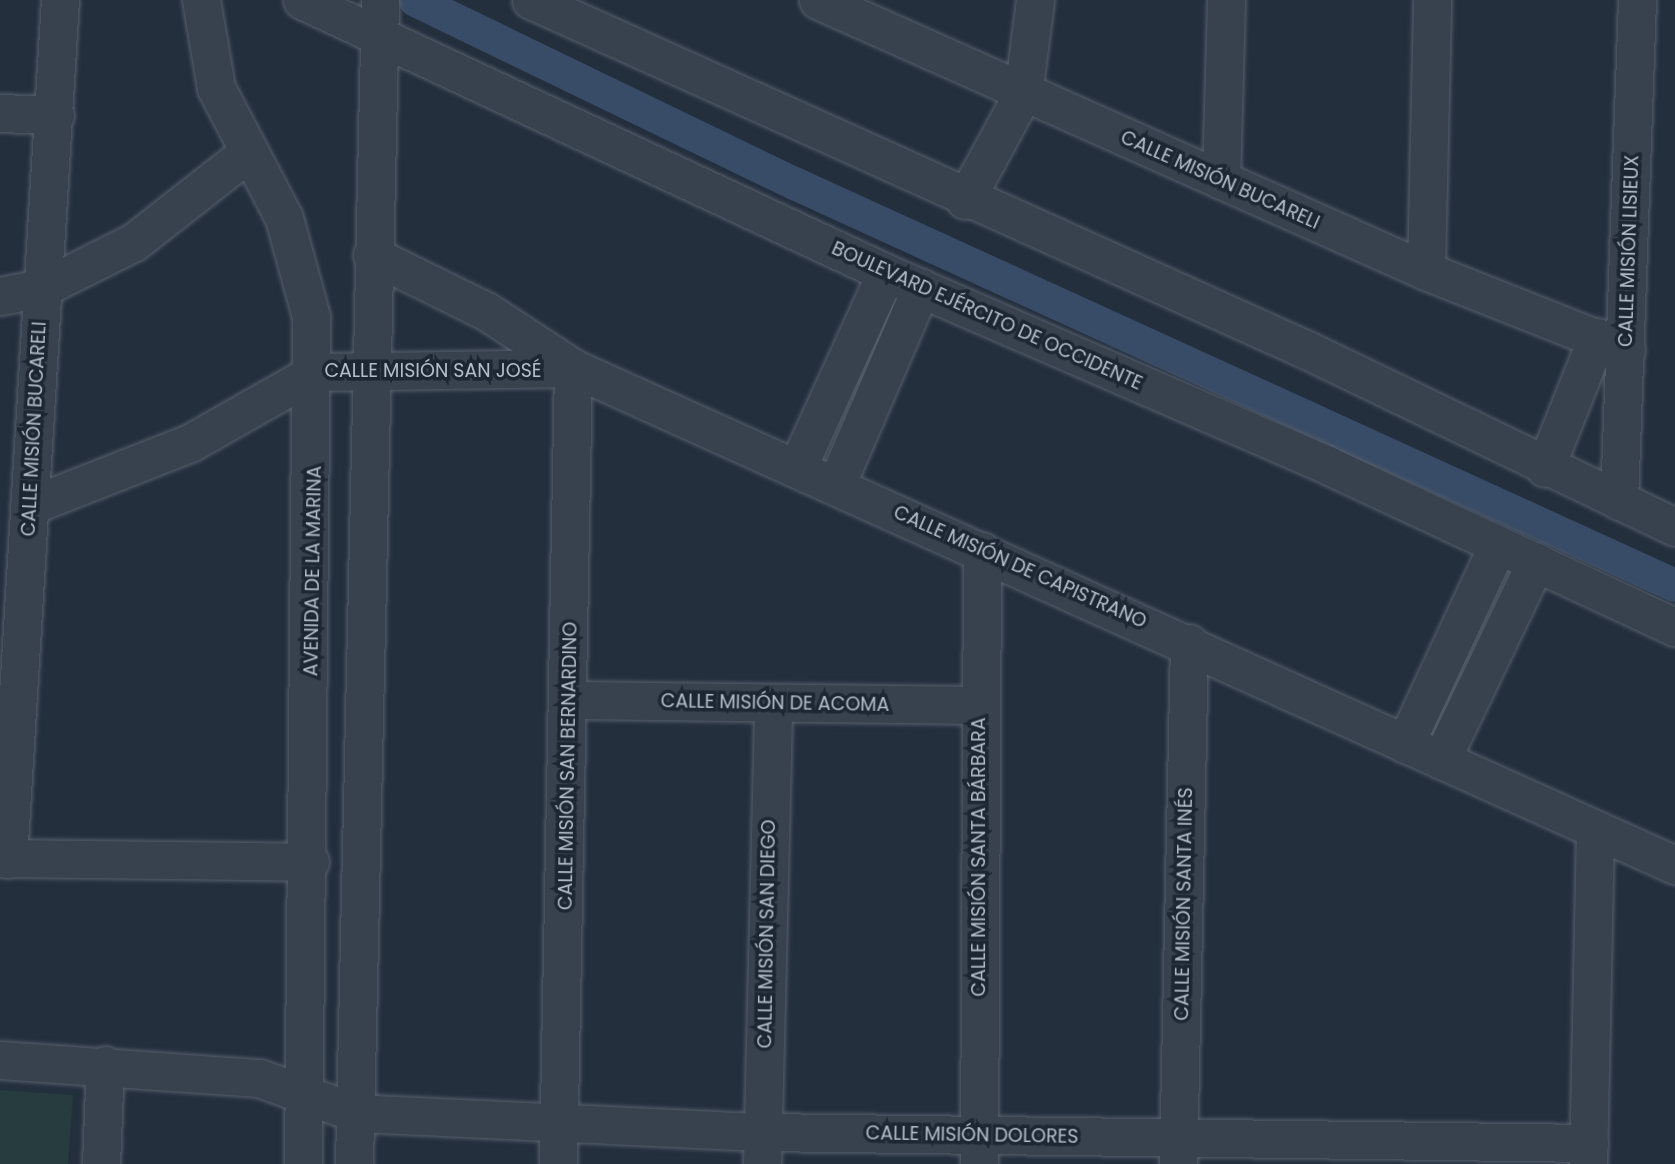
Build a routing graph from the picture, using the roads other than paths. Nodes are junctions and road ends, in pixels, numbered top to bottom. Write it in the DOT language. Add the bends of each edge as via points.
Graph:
graph roads {
  1 [pos="60,0"];
  2 [pos="201,0"];
  3 [pos="302,0"];
  4 [pos="531,0"];
  5 [pos="818,0"];
  6 [pos="1035,0"];
  7 [pos="1226,0"];
  8 [pos="1432,0"];
  9 [pos="1637,0"];
  10 [pos="380,16"];
  11 [pos="1023,93"];
  12 [pos="0,113"];
  13 [pos="55,115"];
  14 [pos="246,155"];
  15 [pos="1221,180"];
  16 [pos="965,200"];
  17 [pos="372,256"];
  18 [pos="1426,271"];
  19 [pos="886,273"];
  20 [pos="43,288"];
  21 [pos="921,288"];
  22 [pos="0,296"];
  23 [pos="1612,343"];
  24 [pos="573,368"];
  25 [pos="373,371"];
  26 [pos="315,372"];
  27 [pos="797,468"];
  28 [pos="1545,468"];
  29 [pos="836,485"];
  30 [pos="1619,501"];
  31 [pos="29,506"];
  32 [pos="1675,527"];
  33 [pos="1498,545"];
  34 [pos="982,551"];
  35 [pos="1536,562"];
  36 [pos="1675,627"];
  37 [pos="1189,643"];
  38 [pos="571,700"];
  39 [pos="773,704"];
  40 [pos="978,705"];
  41 [pos="1405,744"];
  42 [pos="1441,760"];
  43 [pos="1595,830"];
  44 [pos="4,859"];
  45 [pos="310,862"];
  46 [pos="1675,865"];
  47 [pos="0,1060"];
  48 [pos="105,1065"];
  49 [pos="305,1090"];
  50 [pos="356,1113"];
  51 [pos="559,1123"];
  52 [pos="762,1148"];
  53 [pos="980,1149"];
  54 [pos="1179,1151"];
  55 [pos="1383,1151"];
  56 [pos="1589,1153"];
  57 [pos="101,1164"];
  58 [pos="303,1164"];
  59 [pos="354,1164"];
  60 [pos="558,1164"];
  1 -- 13 [label="street, CALLE MISIÓN BUCARELI"];
  2 -- 14 [label="street, AVENIDA DE LA MARINA" via="216,88"];
  3 -- 10 [label="street, BOULEVARD EJÉRCITO DE OCCIDENTE"];
  4 -- 16 [label="street"];
  5 -- 11 [label="street, CALLE MISIÓN BUCARELI"];
  6 -- 11 [label="street"];
  7 -- 15 [label="street"];
  8 -- 18 [label="street"];
  9 -- 23 [label="street, CALLE MISIÓN LISIEUX"];
  10 -- 17 [label="street"];
  10 -- 19 [label="street, BOULEVARD EJÉRCITO DE OCCIDENTE"];
  11 -- 15 [label="street, CALLE MISIÓN BUCARELI"];
  11 -- 16 [label="street"];
  12 -- 13 [label="street"];
  13 -- 20 [label="street, CALLE MISIÓN BUCARELI"];
  14 -- 20 [label="street" via="134,242"];
  14 -- 26 [label="street, AVENIDA DE LA MARINA" via="284,218 302,268"];
  15 -- 18 [label="street, CALLE MISIÓN BUCARELI"];
  16 -- 28 [label="street" via="1307,351"];
  17 -- 24 [label="street, CALLE MISIÓN DE CAPISTRANO" via="486,311"];
  17 -- 25 [label="street"];
  18 -- 23 [label="street, CALLE MISIÓN BUCARELI"];
  19 -- 21 [label="street, BOULEVARD EJÉRCITO DE OCCIDENTE"];
  19 -- 27 [label="street"];
  20 -- 22 [label="street"];
  20 -- 31 [label="street, CALLE MISIÓN BUCARELI"];
  21 -- 29 [label="street"];
  21 -- 33 [label="street, BOULEVARD EJÉRCITO DE OCCIDENTE"];
  23 -- 28 [label="street, CALLE MISIÓN LISIEUX"];
  23 -- 30 [label="street, CALLE MISIÓN LISIEUX"];
  24 -- 25 [label="street, CALLE MISIÓN SAN JOSÉ"];
  24 -- 27 [label="street, CALLE MISIÓN DE CAPISTRANO"];
  24 -- 38 [label="street, CALLE MISIÓN SAN BERNARDINO"];
  25 -- 26 [label="street, CALLE MISIÓN SAN JOSÉ"];
  25 -- 50 [label="street"];
  26 -- 31 [label="street, CALLE MISIÓN SAN JOSÉ" via="190,443"];
  26 -- 45 [label="street, AVENIDA DE LA MARINA"];
  27 -- 29 [label="street, CALLE MISIÓN DE CAPISTRANO"];
  28 -- 30 [label="street"];
  29 -- 34 [label="street, CALLE MISIÓN DE CAPISTRANO"];
  30 -- 32 [label="street"];
  31 -- 44 [label="street, CALLE MISIÓN BUCARELI"];
  33 -- 35 [label="street, BOULEVARD EJÉRCITO DE OCCIDENTE"];
  33 -- 41 [label="street"];
  34 -- 37 [label="street, CALLE MISIÓN DE CAPISTRANO"];
  34 -- 40 [label="street, CALLE MISIÓN SANTA BÁRBARA"];
  35 -- 36 [label="street, BOULEVARD EJÉRCITO DE OCCIDENTE"];
  35 -- 42 [label="street"];
  37 -- 41 [label="street, CALLE MISIÓN DE CAPISTRANO"];
  37 -- 54 [label="street, CALLE MISIÓN SANTA INÉS"];
  38 -- 39 [label="street, CALLE MISIÓN DE ACOMA"];
  38 -- 51 [label="street, CALLE MISIÓN SAN BERNARDINO"];
  39 -- 40 [label="street, CALLE MISIÓN DE ACOMA"];
  39 -- 52 [label="street, CALLE MISIÓN SAN DIEGO"];
  40 -- 53 [label="street, CALLE MISIÓN SANTA BÁRBARA"];
  41 -- 42 [label="street, CALLE MISIÓN DE CAPISTRANO"];
  42 -- 43 [label="street, CALLE MISIÓN DE CAPISTRANO"];
  43 -- 46 [label="street, CALLE MISIÓN DE CAPISTRANO"];
  43 -- 56 [label="street"];
  44 -- 45 [label="street"];
  45 -- 49 [label="street, AVENIDA DE LA MARINA"];
  47 -- 48 [label="street"];
  48 -- 49 [label="street" via="259,1078"];
  48 -- 57 [label="street"];
  49 -- 50 [label="street"];
  49 -- 58 [label="street, AVENIDA DE LA MARINA"];
  50 -- 51 [label="street, CALLE MISIÓN DOLORES"];
  50 -- 59 [label="street"];
  51 -- 52 [label="street, CALLE MISIÓN DOLORES"];
  51 -- 60 [label="street, CALLE MISIÓN SAN BERNARDINO"];
  52 -- 53 [label="street, CALLE MISIÓN DOLORES"];
  53 -- 54 [label="street, CALLE MISIÓN DOLORES"];
  54 -- 55 [label="street, CALLE MISIÓN DOLORES"];
  55 -- 56 [label="street, CALLE MISIÓN DOLORES"];
}
